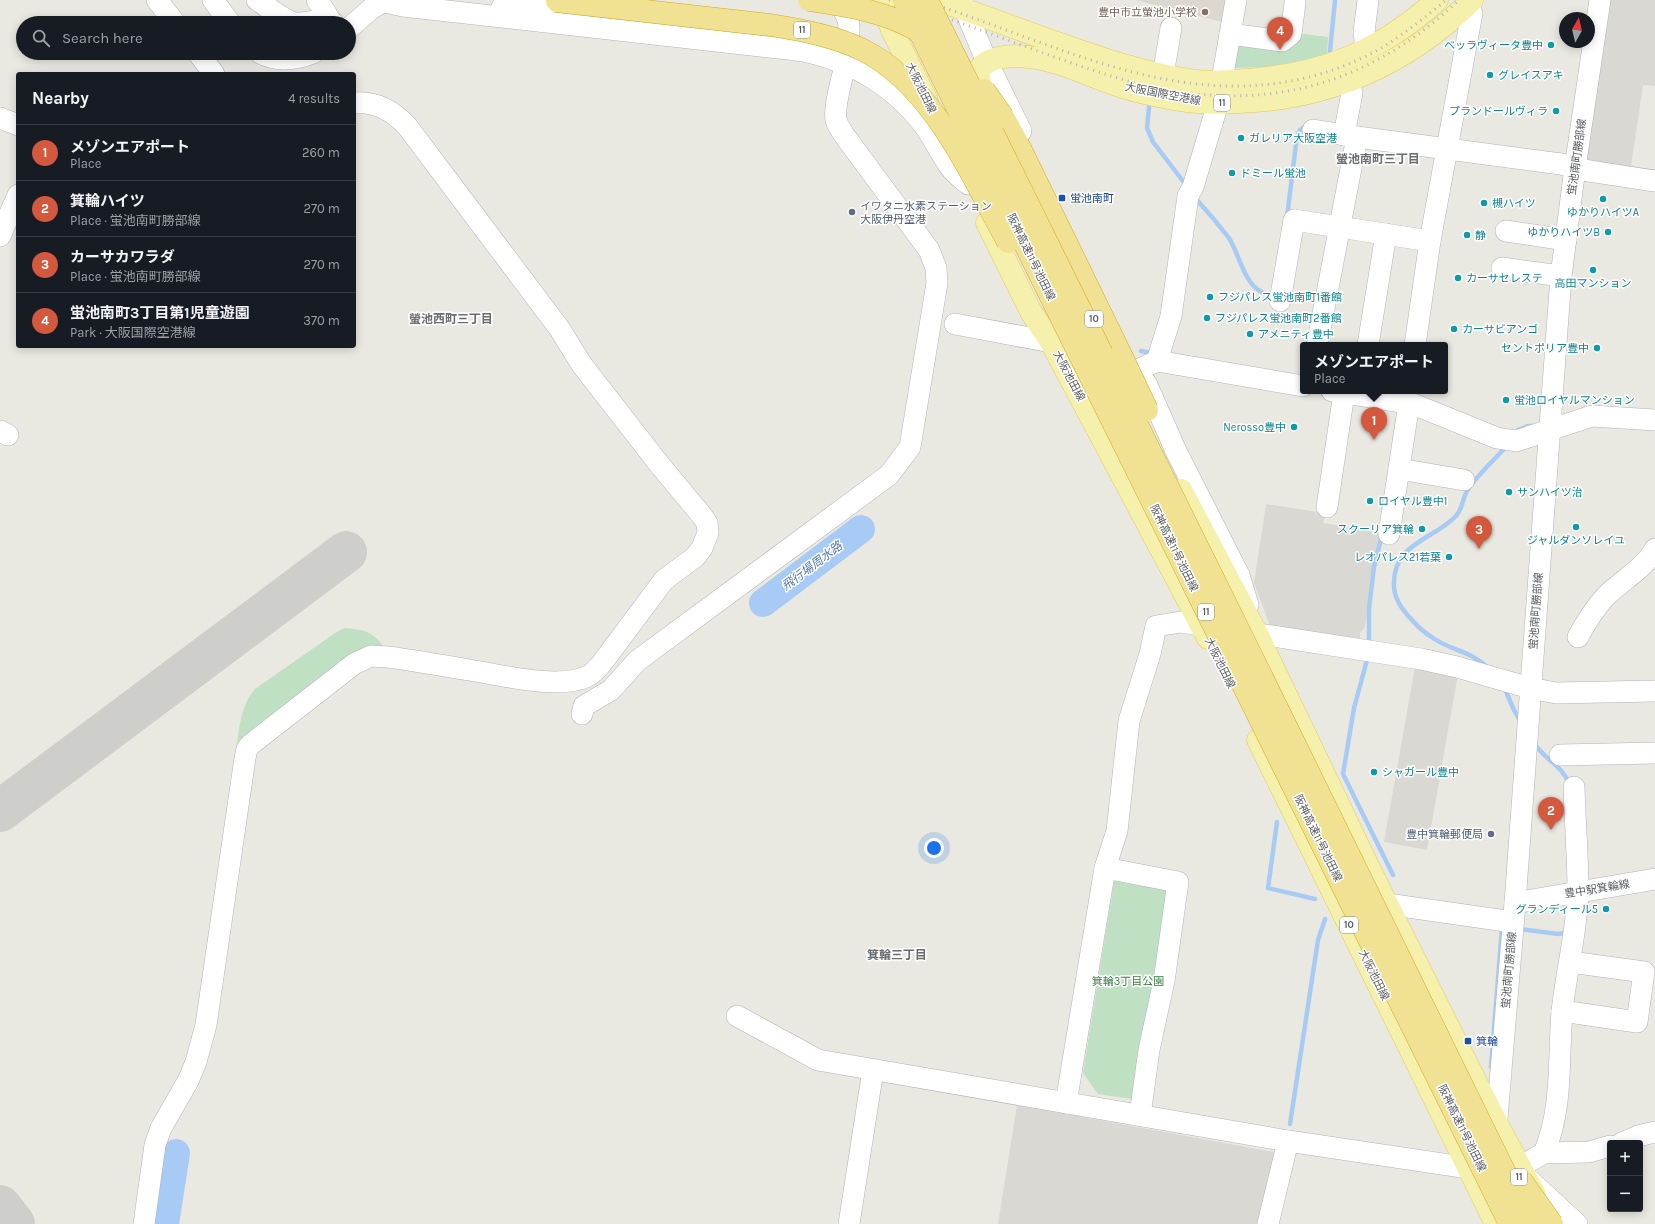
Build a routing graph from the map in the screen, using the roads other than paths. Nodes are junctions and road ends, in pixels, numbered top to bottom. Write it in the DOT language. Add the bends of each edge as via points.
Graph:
graph roads {
  1 [pos="157,0"];
  2 [pos="213,0"];
  3 [pos="257,0"];
  4 [pos="317,0"];
  5 [pos="437,0"];
  6 [pos="809,0"];
  7 [pos="834,0"];
  8 [pos="881,0"];
  9 [pos="904,0"];
  10 [pos="927,0"];
  11 [pos="1236,0"];
  12 [pos="1368,0"];
  13 [pos="1437,0"];
  14 [pos="1600,0"];
  15 [pos="381,1"];
  16 [pos="553,1"];
  17 [pos="1469,3"];
  18 [pos="951,4"];
  19 [pos="1295,4"];
  20 [pos="1418,7"];
  21 [pos="170,16"];
  22 [pos="225,16"];
  23 [pos="282,16"];
  24 [pos="328,16"];
  25 [pos="356,22"];
  26 [pos="1171,28"];
  27 [pos="1230,34"];
  28 [pos="847,41"];
  29 [pos="1365,50"];
  30 [pos="818,54"];
  31 [pos="203,60"];
  32 [pos="309,60"];
  33 [pos="988,62"];
  34 [pos="846,65"];
  35 [pos="212,72"];
  36 [pos="302,72"];
  37 [pos="1163,75"];
  38 [pos="1222,82"];
  39 [pos="1348,82"];
  40 [pos="983,93"];
  41 [pos="356,103"];
  42 [pos="1218,103"];
  43 [pos="0,118"];
  44 [pos="16,124"];
  45 [pos="1313,130"];
  46 [pos="1351,136"];
  47 [pos="1448,149"];
  48 [pos="1575,168"];
  49 [pos="1655,181"];
  50 [pos="968,184"];
  51 [pos="16,200"];
  52 [pos="1339,227"];
  53 [pos="1506,231"];
  54 [pos="1386,234"];
  55 [pos="0,236"];
  56 [pos="1566,240"];
  57 [pos="1430,241"];
  58 [pos="1502,268"];
  59 [pos="1561,276"];
  60 [pos="1280,301"];
  61 [pos="1031,312"];
  62 [pos="955,324"];
  63 [pos="1051,342"];
  64 [pos="1318,342"];
  65 [pos="1368,342"];
  66 [pos="1415,342"];
  67 [pos="1148,365"];
  68 [pos="1300,386"];
  69 [pos="1349,394"];
  70 [pos="1359,394"];
  71 [pos="1407,399"];
  72 [pos="1108,414"];
  73 [pos="1655,420"];
  74 [pos="1549,430"];
  75 [pos="1399,469"];
  76 [pos="1464,480"];
  77 [pos="1327,507"];
  78 [pos="1389,534"];
  79 [pos="1655,549"];
  80 [pos="1202,625"];
  81 [pos="1257,634"];
  82 [pos="1578,637"];
  83 [pos="1252,657"];
  84 [pos="1530,688"];
  85 [pos="1655,691"];
  86 [pos="582,714"];
  87 [pos="1655,753"];
  88 [pos="1560,755"];
  89 [pos="1574,788"];
  90 [pos="1105,868"];
  91 [pos="1655,879"];
  92 [pos="1578,892"];
  93 [pos="1387,904"];
  94 [pos="1514,912"];
  95 [pos="1570,962"];
  96 [pos="1562,1011"];
  97 [pos="737,1016"];
  98 [pos="873,1070"];
  99 [pos="1066,1103"];
  100 [pos="1140,1115"];
  101 [pos="1491,1126"];
  102 [pos="1655,1132"];
  103 [pos="1629,1140"];
  104 [pos="1288,1141"];
  105 [pos="1607,1147"];
  106 [pos="1544,1153"];
  107 [pos="1469,1168"];
  108 [pos="1522,1171"];
  109 [pos="1498,1223"];
  110 [pos="144,1224"];
  111 [pos="849,1224"];
  112 [pos="1268,1224"];
  113 [pos="1530,1224"];
  114 [pos="1552,1224"];
  115 [pos="1577,1224"];
  1 -- 21 [label="street"];
  2 -- 22 [label="street"];
  3 -- 23 [label="street"];
  4 -- 24 [label="street"];
  5 -- 16 [label="street" via="514,8"];
  6 -- 83 [label="highway, 11, bridge" via="873,11 908,25 946,50 968,71 1003,117 1151,420 1204,538"];
  7 -- 28 [label="street" via="846,13 849,21"];
  8 -- 50 [label="main road, 大阪池田線 / 10" via="892,30"];
  9 -- 72 [label="highway, 阪神高速11号池田線 / 11, bridge"];
  10 -- 83 [label="highway, 阪神高速11号池田線 / 11, bridge"];
  11 -- 27 [label="street"];
  12 -- 29 [label="street" via="1364,32"];
  13 -- 20 [label="main road, 大阪国際空港線 / 11"];
  14 -- 48 [label="street, 蛍池南町勝部線"];
  15 -- 25 [label="street"];
  15 -- 30 [label="street" via="403,6"];
  16 -- 72 [label="highway, 11, bridge" via="796,29 842,41 889,67 919,95 952,142 1044,308"];
  17 -- 39 [label="main road, 大阪国際空港線 / 11" via="1409,52"];
  17 -- 47 [label="street" via="1472,13"];
  18 -- 33 [label="street"];
  18 -- 37 [label="main road, 大阪国際空港線 / 11" via="1081,52"];
  18 -- 40 [label="main road, 10"];
  18 -- 61 [label="main road" via="926,31 925,44 1014,241 1033,294"];
  19 -- 27 [label="street" via="1291,34 1282,41"];
  20 -- 29 [label="main road, 大阪国際空港線 / 11" via="1388,38"];
  26 -- 37 [label="street"];
  27 -- 38 [label="street"];
  28 -- 30 [label="street"];
  28 -- 34 [label="street" via="850,46"];
  29 -- 38 [label="main road, 大阪国際空港線 / 11" via="1310,71 1274,78"];
  30 -- 34 [label="street"];
  31 -- 35 [label="street"];
  32 -- 36 [label="street"];
  33 -- 40 [label="main road" via="980,71"];
  33 -- 42 [label="main road, 大阪国際空港線 / 11" via="1010,56 1041,58 1136,91"];
  33 -- 67 [label="street"];
  34 -- 50 [label="street" via="869,76 907,105 932,137 951,169"];
  34 -- 86 [label="street" via="837,100 838,125 929,250 937,275 910,446 889,475 637,661 611,690 584,706"];
  37 -- 38 [label="main road, 大阪国際空港線 / 11" via="1196,81"];
  38 -- 42 [label="street"];
  39 -- 42 [label="main road, 大阪国際空港線 / 11" via="1302,95 1268,101"];
  39 -- 46 [label="street" via="1352,93"];
  40 -- 81 [label="main road, 10" via="1164,458"];
  41 -- 110 [label="street" via="381,107 392,112 407,126 559,328 582,364 703,517 707,523 708,533 695,557 664,580 602,663 586,677 546,682 372,656 354,664 250,745 245,758 206,1025 191,1075 161,1128"];
  42 -- 67 [label="street" via="1188,196 1171,316"];
  43 -- 44 [label="street"];
  45 -- 46 [label="street"];
  46 -- 47 [label="street"];
  46 -- 52 [label="street"];
  47 -- 48 [label="street"];
  47 -- 57 [label="street"];
  48 -- 49 [label="street"];
  48 -- 56 [label="street, 蛍池南町勝部線"];
  50 -- 61 [label="main road, 大阪池田線 / 10"];
  51 -- 55 [label="street"];
  52 -- 54 [label="street"];
  52 -- 60 [label="street" via="1294,220"];
  52 -- 64 [label="street"];
  53 -- 56 [label="street"];
  54 -- 57 [label="street"];
  54 -- 65 [label="street"];
  56 -- 59 [label="street, 蛍池南町勝部線"];
  57 -- 66 [label="street"];
  58 -- 59 [label="street"];
  59 -- 74 [label="street, 蛍池南町勝部線"];
  61 -- 63 [label="main road, 大阪池田線 / 10"];
  62 -- 63 [label="street"];
  63 -- 80 [label="main road, 大阪池田線 / 10"];
  67 -- 68 [label="street"];
  67 -- 81 [label="street" via="1176,451 1239,575"];
  69 -- 77 [label="street"];
  70 -- 71 [label="street"];
  71 -- 74 [label="street" via="1497,438 1516,440"];
  71 -- 75 [label="street"];
  72 -- 109 [label="highway, 阪神高速11号池田線 / 11, bridge"];
  73 -- 74 [label="street" via="1592,416"];
  74 -- 84 [label="street, 蛍池南町勝部線"];
  75 -- 76 [label="street"];
  75 -- 78 [label="street"];
  79 -- 82 [label="street" via="1643,564 1598,605"];
  80 -- 81 [label="street"];
  80 -- 90 [label="street" via="1181,622 1156,626 1129,721 1117,831"];
  80 -- 107 [label="main road, 大阪池田線 / 10"];
  81 -- 84 [label="street" via="1421,659"];
  81 -- 93 [label="main road, 10"];
  83 -- 101 [label="highway, 阪神高速11号池田線 / 11, bridge"];
  84 -- 85 [label="street" via="1556,693"];
  84 -- 94 [label="street, 蛍池南町勝部線"];
  87 -- 88 [label="street"];
  89 -- 92 [label="street"];
  90 -- 99 [label="street"];
  90 -- 100 [label="street" via="1178,882 1164,981 1149,1050"];
  91 -- 92 [label="street, 豊中駅箕輪線"];
  92 -- 94 [label="street, 豊中駅箕輪線"];
  92 -- 95 [label="street"];
  93 -- 94 [label="street, 豊中駅箕輪線"];
  93 -- 101 [label="main road, 10"];
  94 -- 101 [label="street, 蛍池南町勝部線"];
  95 -- 96 [label="street"];
  95 -- 96 [label="street" via="1644,972 1637,1022"];
  96 -- 106 [label="street" via="1560,1083 1554,1121"];
  97 -- 98 [label="street" via="818,1060"];
  98 -- 99 [label="street"];
  98 -- 111 [label="street"];
  99 -- 100 [label="street"];
  100 -- 104 [label="street"];
  101 -- 108 [label="main road, 10"];
  101 -- 109 [label="street, 蛍池南町勝部線"];
  101 -- 113 [label="highway, 阪神高速11号池田線 / 11, bridge"];
  101 -- 114 [label="highway, 11, bridge"];
  102 -- 103 [label="street"];
  104 -- 107 [label="street"];
  104 -- 112 [label="street"];
  105 -- 106 [label="street" via="1589,1152"];
  106 -- 108 [label="street"];
  107 -- 109 [label="main road, 大阪池田線 / 10"];
  108 -- 114 [label="main road, 10"];
  108 -- 115 [label="street"];
}
